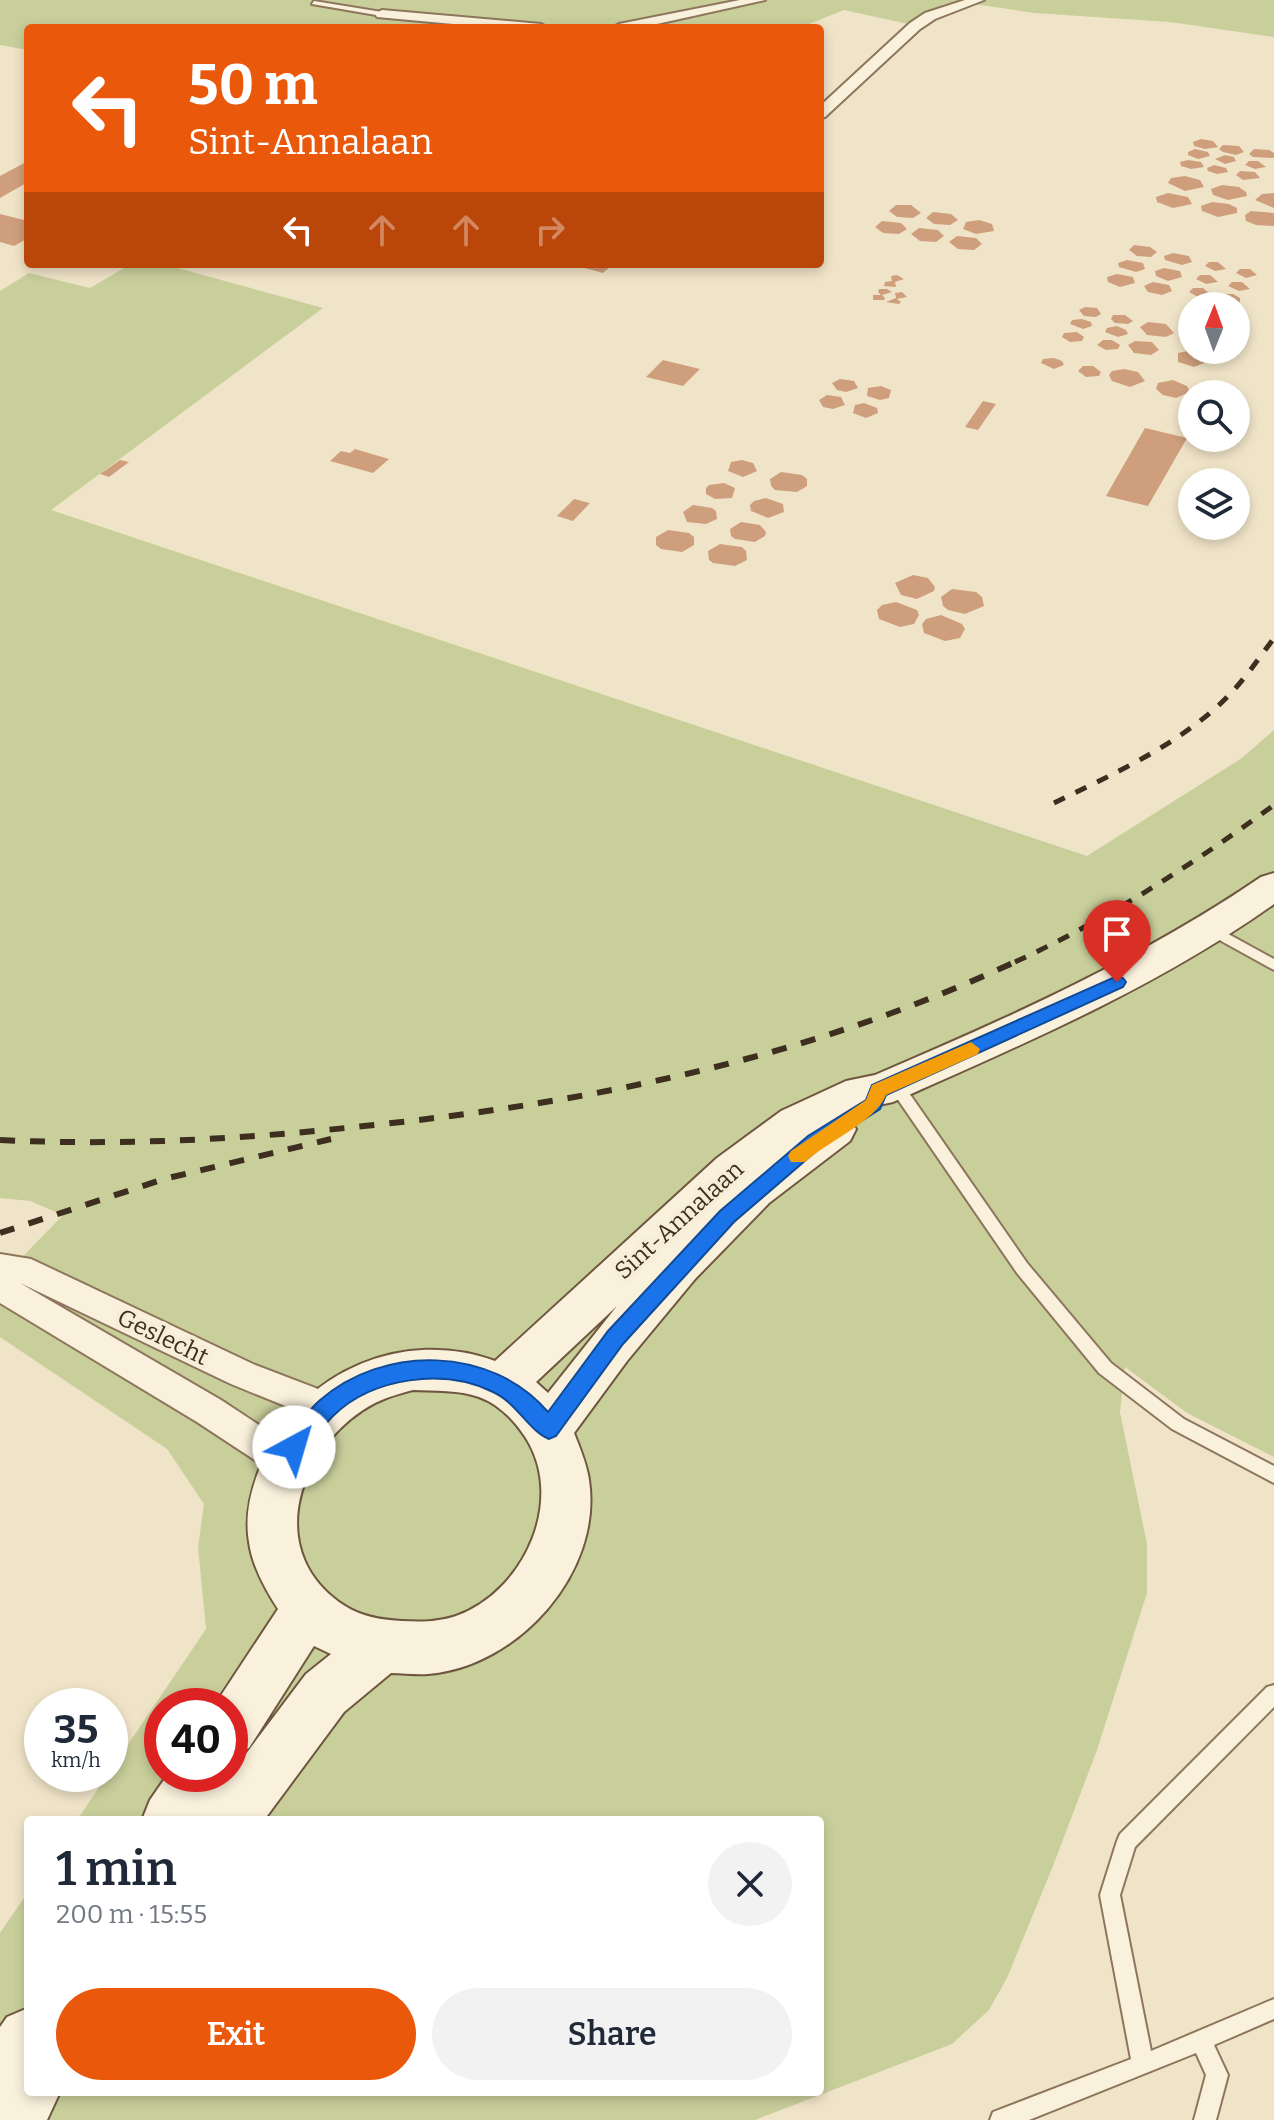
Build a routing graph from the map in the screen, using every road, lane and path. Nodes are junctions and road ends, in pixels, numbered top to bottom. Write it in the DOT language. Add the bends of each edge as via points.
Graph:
graph roads {
  1 [pos="360,0"];
  2 [pos="759,0"];
  3 [pos="978,0"];
  4 [pos="314,3"];
  5 [pos="382,14"];
  6 [pos="496,24"];
  7 [pos="639,24"];
  8 [pos="824,110"];
  9 [pos="1274,886"];
  10 [pos="1210,929"];
  11 [pos="1274,965"];
  12 [pos="887,1087"];
  13 [pos="0,1267"];
  14 [pos="0,1281"];
  15 [pos="501,1385"];
  16 [pos="327,1408"];
  17 [pos="549,1429"];
  18 [pos="285,1461"];
  19 [pos="1274,1475"];
  20 [pos="308,1609"];
  21 [pos="381,1647"];
  22 [pos="1274,1694"];
  23 [pos="248,1701"];
  24 [pos="188,1792"];
  25 [pos="173,1816"];
  26 [pos="233,1816"];
  27 [pos="1274,2009"];
  28 [pos="1201,2040"];
  29 [pos="24,2044"];
  30 [pos="1143,2065"];
  31 [pos="0,2082"];
  32 [pos="26,2096"];
  33 [pos="11,2120"];
  34 [pos="1001,2120"];
  35 [pos="1205,2120"];
  1 -- 5 [label="lane" via="362,7"];
  2 -- 7 [label="street"];
  3 -- 8 [label="street" via="915,26"];
  4 -- 5 [label="lane"];
  5 -- 6 [label="street"];
  9 -- 10 [label="street, Sint-Annalaan"];
  10 -- 11 [label="lane"];
  10 -- 12 [label="street, Sint-Annalaan" via="1117,982"];
  12 -- 15 [label="street, Sint-Annalaan" via="860,1092 796,1123 732,1170"];
  12 -- 17 [label="street, Sint-Annalaan" via="874,1104 815,1142 727,1217 615,1338"];
  12 -- 19 [label="lane" via="1022,1268 1105,1368 1178,1424"];
  13 -- 16 [label="street, Geslecht" via="20,1268 242,1374"];
  14 -- 18 [label="street, Geslecht" via="5,1290"];
  15 -- 16 [label="street" via="459,1371 413,1369 367,1382"];
  15 -- 17 [label="street" via="528,1404"];
  16 -- 18 [label="street"];
  17 -- 21 [label="street" via="566,1469 568,1514 553,1560 524,1601 481,1632 432,1648"];
  18 -- 20 [label="street" via="274,1500 273,1539 285,1576"];
  20 -- 21 [label="street" via="340,1633"];
  20 -- 23 [label="street"];
  21 -- 26 [label="street" via="325,1693"];
  22 -- 30 [label="lane" via="1127,1841 1110,1895"];
  24 -- 25 [label="street"];
  27 -- 28 [label="lane"];
  28 -- 30 [label="lane"];
  28 -- 35 [label="lane" via="1217,2075"];
  29 -- 31 [label="street"];
  30 -- 34 [label="lane"];
  32 -- 33 [label="street"];
}
